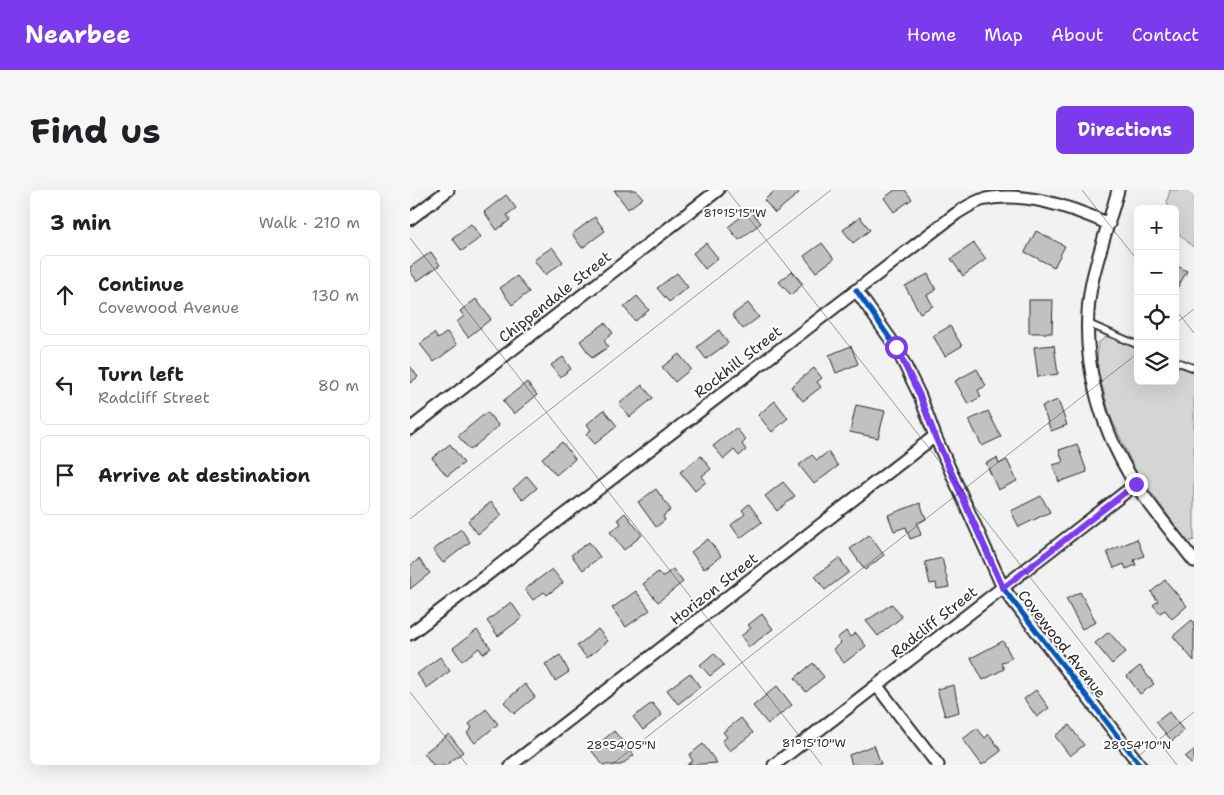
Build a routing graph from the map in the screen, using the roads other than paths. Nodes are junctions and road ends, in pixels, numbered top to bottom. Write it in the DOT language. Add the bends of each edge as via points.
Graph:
graph roads {
  1 [pos="448,190"];
  2 [pos="718,190"];
  3 [pos="1118,190"];
  4 [pos="410,219"];
  5 [pos="1109,224"];
  6 [pos="856,290"];
  7 [pos="1089,324"];
  8 [pos="1134,343"];
  9 [pos="1179,362"];
  10 [pos="1194,368"];
  11 [pos="410,428"];
  12 [pos="935,436"];
  13 [pos="1136,484"];
  14 [pos="1194,561"];
  15 [pos="1003,588"];
  16 [pos="410,634"];
  17 [pos="877,686"];
  18 [pos="511,765"];
  19 [pos="774,765"];
  20 [pos="938,765"];
  21 [pos="1140,765"];
  1 -- 4 [label="street"];
  2 -- 11 [label="street, Chippendale Street"];
  3 -- 5 [label="street"];
  5 -- 6 [label="street, Rockhill Street" via="1027,194 1003,194 957,213"];
  5 -- 7 [label="street" via="1092,283"];
  6 -- 12 [label="street, Covewood Avenue" via="896,347"];
  6 -- 16 [label="street, Rockhill Street"];
  7 -- 8 [label="lane"];
  7 -- 13 [label="street" via="1089,371 1106,428"];
  9 -- 10 [label="lane"];
  12 -- 15 [label="street, Covewood Avenue"];
  12 -- 18 [label="street, Horizon Street"];
  13 -- 14 [label="street"];
  13 -- 15 [label="street, Radcliff Street"];
  15 -- 17 [label="street, Radcliff Street"];
  15 -- 21 [label="street, Covewood Avenue"];
  17 -- 19 [label="street, Radcliff Street"];
  17 -- 20 [label="street"];
}
